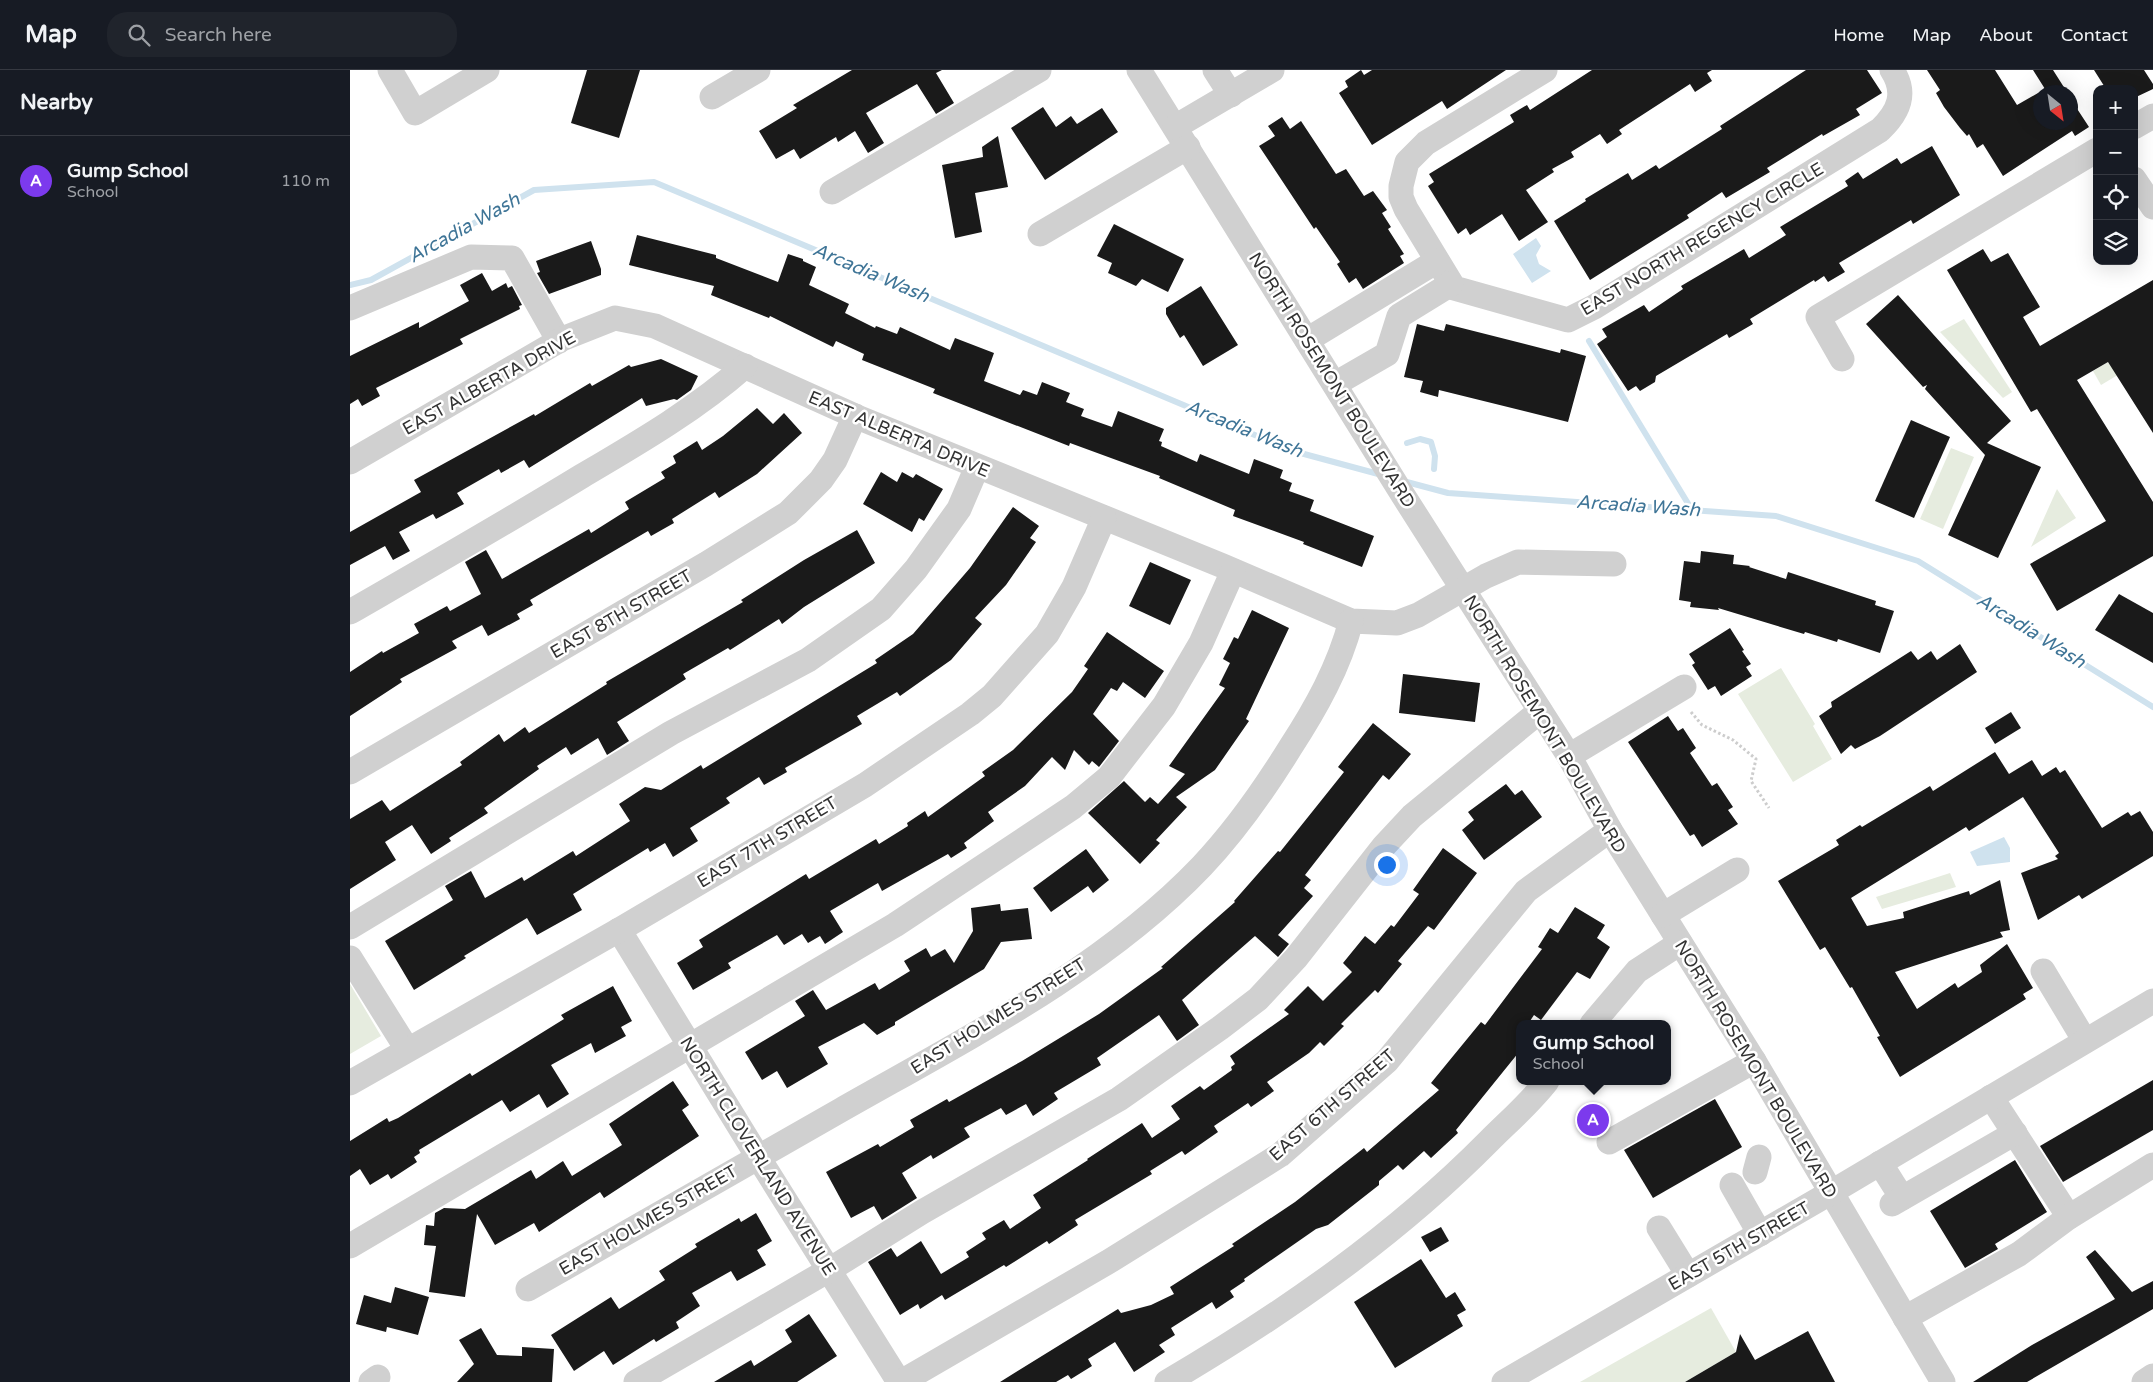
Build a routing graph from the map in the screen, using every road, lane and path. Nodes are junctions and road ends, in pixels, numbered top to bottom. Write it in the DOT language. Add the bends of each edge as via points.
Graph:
graph roads {
  1 [pos="390,70"];
  2 [pos="487,70"];
  3 [pos="758,70"];
  4 [pos="1039,70"];
  5 [pos="1139,70"];
  6 [pos="1215,70"];
  7 [pos="1272,70"];
  8 [pos="1545,70"];
  9 [pos="1892,70"];
  10 [pos="1231,95"];
  11 [pos="712,97"];
  12 [pos="2153,116"];
  13 [pos="2138,125"];
  14 [pos="1182,137"];
  15 [pos="2093,152"];
  16 [pos="2138,184"];
  17 [pos="832,192"];
  18 [pos="2153,207"];
  19 [pos="1040,234"];
  20 [pos="1437,261"];
  21 [pos="1451,284"];
  22 [pos="1374,300"];
  23 [pos="350,308"];
  24 [pos="1393,334"];
  25 [pos="1307,340"];
  26 [pos="559,341"];
  27 [pos="1842,359"];
  28 [pos="745,366"];
  29 [pos="1335,384"];
  30 [pos="855,416"];
  31 [pos="350,462"];
  32 [pos="977,468"];
  33 [pos="1104,518"];
  34 [pos="1614,564"];
  35 [pos="1233,570"];
  36 [pos="1464,590"];
  37 [pos="350,612"];
  38 [pos="1351,621"];
  39 [pos="1684,687"];
  40 [pos="1540,711"];
  41 [pos="1691,712"];
  42 [pos="1569,756"];
  43 [pos="350,772"];
  44 [pos="1769,808"];
  45 [pos="1610,830"];
  46 [pos="1737,870"];
  47 [pos="1664,915"];
  48 [pos="350,927"];
  49 [pos="619,930"];
  50 [pos="1680,943"];
  51 [pos="350,958"];
  52 [pos="2043,971"];
  53 [pos="2153,1001"];
  54 [pos="1595,1020"];
  55 [pos="2085,1041"];
  56 [pos="689,1045"];
  57 [pos="407,1049"];
  58 [pos="1754,1061"];
  59 [pos="350,1082"];
  60 [pos="1543,1085"];
  61 [pos="1991,1097"];
  62 [pos="2015,1133"];
  63 [pos="1610,1142"];
  64 [pos="758,1157"];
  65 [pos="1880,1163"];
  66 [pos="2153,1165"];
  67 [pos="1732,1185"];
  68 [pos="1830,1193"];
  69 [pos="2070,1217"];
  70 [pos="1659,1228"];
  71 [pos="1760,1234"];
  72 [pos="350,1246"];
  73 [pos="829,1270"];
  74 [pos="1688,1275"];
  75 [pos="528,1289"];
  76 [pos="1905,1318"];
  77 [pos="2153,1376"];
  78 [pos="636,1382"];
  79 [pos="900,1382"];
  80 [pos="1167,1382"];
  81 [pos="1504,1382"];
  82 [pos="1943,1382"];
  83 [pos="2144,1382"];
  1 -- 2 [label="street" via="415,113"];
  3 -- 11 [label="street"];
  4 -- 17 [label="street"];
  5 -- 14 [label="street, NORTH ROSEMONT BOULEVARD"];
  6 -- 10 [label="street"];
  7 -- 10 [label="street"];
  8 -- 20 [label="street" via="1426,143 1396,168 1401,197"];
  9 -- 21 [label="street, EAST NORTH REGENCY CIRCLE" via="1900,91 1899,107 1880,130 1568,320 1454,288"];
  10 -- 14 [label="street"];
  12 -- 13 [label="street"];
  14 -- 19 [label="street"];
  14 -- 25 [label="street, NORTH ROSEMONT BOULEVARD"];
  15 -- 27 [label="street" via="1818,317"];
  16 -- 18 [label="street"];
  20 -- 21 [label="street"];
  20 -- 22 [label="street"];
  21 -- 24 [label="street" via="1399,316"];
  22 -- 24 [label="street"];
  22 -- 25 [label="street"];
  23 -- 26 [label="street" via="471,257 512,258"];
  24 -- 29 [label="street" via="1387,354"];
  25 -- 29 [label="street, NORTH ROSEMONT BOULEVARD"];
  26 -- 28 [label="street, EAST ALBERTA DRIVE" via="615,318 655,326"];
  26 -- 31 [label="street, EAST ALBERTA DRIVE"];
  28 -- 30 [label="street, EAST ALBERTA DRIVE"];
  28 -- 37 [label="street" via="716,391 653,434"];
  29 -- 36 [label="street, NORTH ROSEMONT BOULEVARD"];
  30 -- 32 [label="street, EAST ALBERTA DRIVE"];
  30 -- 43 [label="street, EAST 8TH STREET" via="835,460 821,480 788,513"];
  32 -- 33 [label="street, EAST ALBERTA DRIVE"];
  32 -- 48 [label="street" via="959,509 916,569 880,610 808,660 671,733"];
  33 -- 35 [label="street, EAST ALBERTA DRIVE"];
  33 -- 49 [label="street, EAST 7TH STREET" via="1074,587 1047,634 997,691 970,714 865,785"];
  34 -- 36 [label="street, EAST ALBERTA DRIVE" via="1518,562"];
  35 -- 38 [label="street, EAST ALBERTA DRIVE"];
  35 -- 56 [label="street" via="1201,642 1164,706 1108,777 1073,807 895,925"];
  36 -- 38 [label="street, EAST ALBERTA DRIVE" via="1397,623"];
  36 -- 40 [label="street, NORTH ROSEMONT BOULEVARD"];
  38 -- 64 [label="street, EAST HOLMES STREET" via="1330,680 1267,786 1222,844 1177,891 1112,944 1000,1019"];
  39 -- 42 [label="street"];
  40 -- 42 [label="street, NORTH ROSEMONT BOULEVARD"];
  40 -- 73 [label="street" via="1412,816 1384,846 1296,958 1258,999 1119,1099 922,1212"];
  41 -- 44 [label="path" via="1702,726 1733,740 1756,759 1751,782"];
  42 -- 45 [label="street, NORTH ROSEMONT BOULEVARD"];
  45 -- 47 [label="street, NORTH ROSEMONT BOULEVARD"];
  45 -- 79 [label="street, EAST 6TH STREET" via="1526,891 1387,1061 1280,1155 1108,1262"];
  46 -- 47 [label="street"];
  47 -- 50 [label="street, NORTH ROSEMONT BOULEVARD"];
  49 -- 56 [label="street, NORTH CLOVERLAND AVENUE"];
  49 -- 57 [label="street, EAST 7TH STREET"];
  50 -- 54 [label="street" via="1637,971"];
  50 -- 58 [label="street, NORTH ROSEMONT BOULEVARD"];
  51 -- 57 [label="street"];
  52 -- 55 [label="street"];
  53 -- 55 [label="street, EAST 5TH STREET"];
  55 -- 61 [label="street, EAST 5TH STREET"];
  56 -- 64 [label="street, NORTH CLOVERLAND AVENUE"];
  56 -- 72 [label="street"];
  57 -- 59 [label="street, EAST 7TH STREET"];
  58 -- 63 [label="street"];
  58 -- 68 [label="street, NORTH ROSEMONT BOULEVARD"];
  60 -- 80 [label="street" via="1450,1181 1393,1230 1234,1342"];
  61 -- 62 [label="street"];
  61 -- 65 [label="street, EAST 5TH STREET"];
  62 -- 65 [label="street" via="1897,1201"];
  62 -- 69 [label="street"];
  64 -- 73 [label="street, NORTH CLOVERLAND AVENUE"];
  64 -- 75 [label="street, EAST HOLMES STREET"];
  65 -- 68 [label="street, EAST 5TH STREET"];
  66 -- 69 [label="street"];
  67 -- 71 [label="street"];
  68 -- 71 [label="street, EAST 5TH STREET"];
  68 -- 76 [label="street, NORTH ROSEMONT BOULEVARD"];
  69 -- 76 [label="street" via="2019,1254"];
  70 -- 74 [label="street"];
  71 -- 74 [label="street, EAST 5TH STREET"];
  73 -- 78 [label="street"];
  73 -- 79 [label="street, NORTH CLOVERLAND AVENUE"];
  74 -- 81 [label="street, EAST 5TH STREET"];
  76 -- 82 [label="street, NORTH ROSEMONT BOULEVARD"];
  77 -- 83 [label="street"];
}
